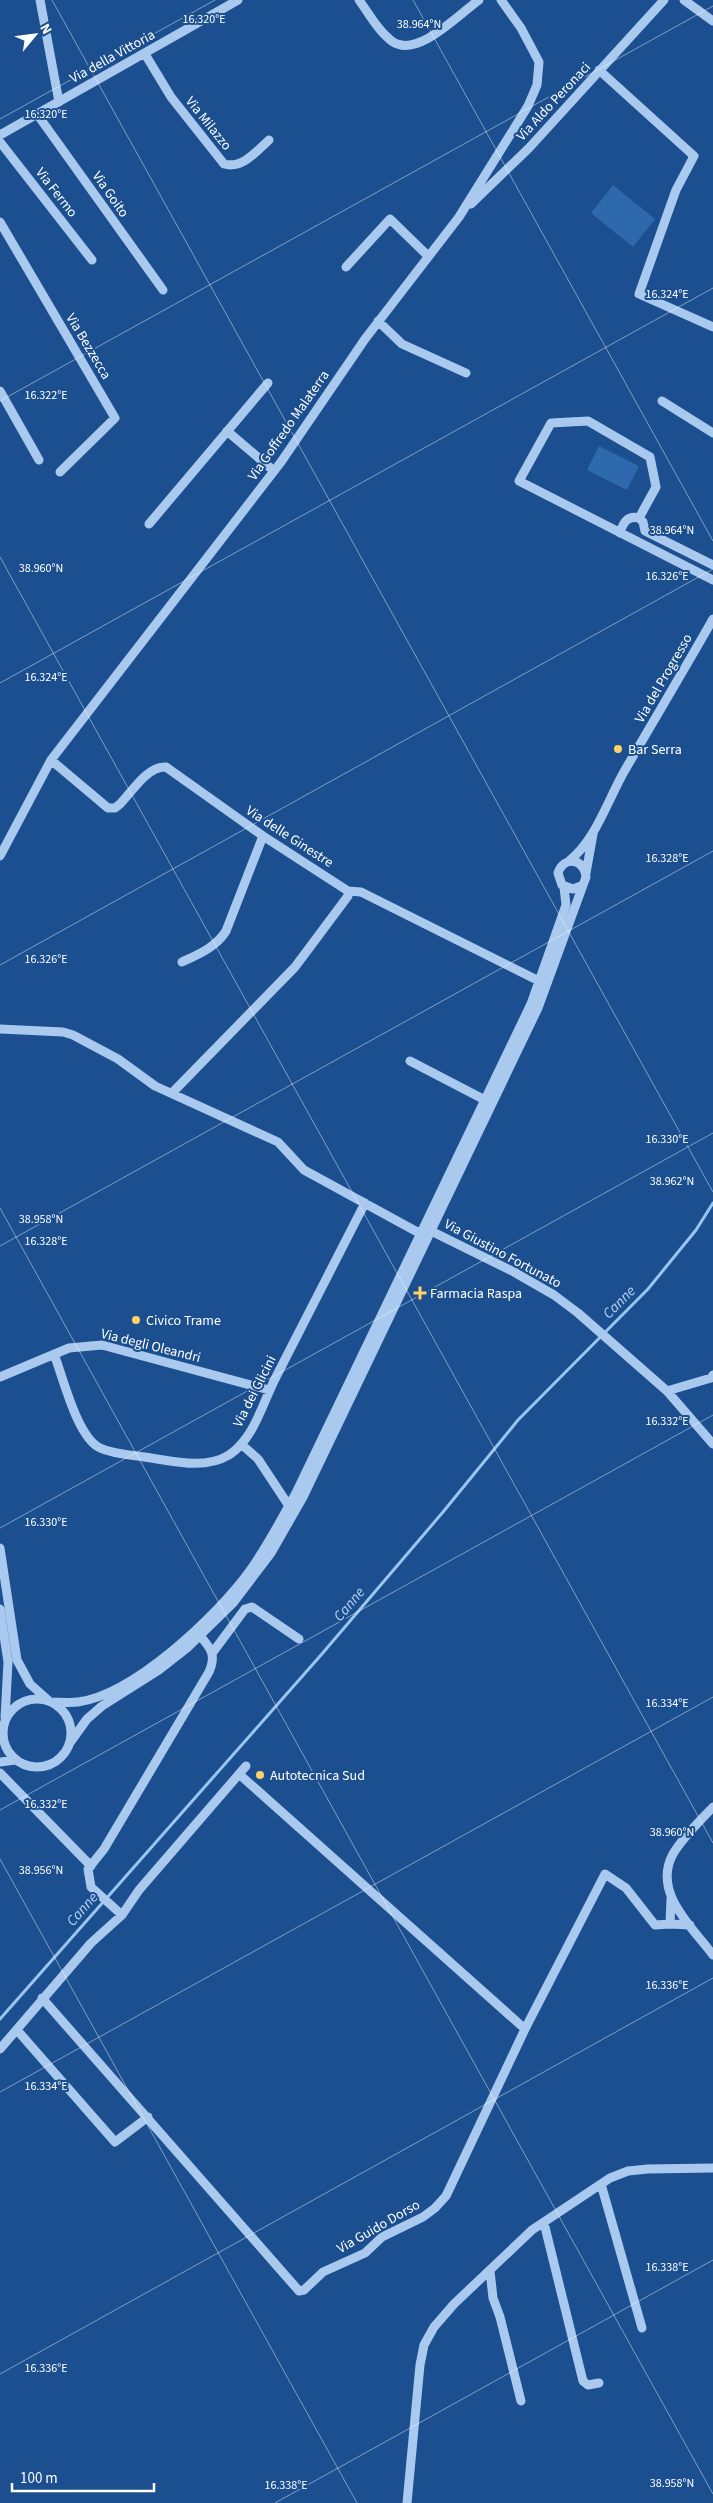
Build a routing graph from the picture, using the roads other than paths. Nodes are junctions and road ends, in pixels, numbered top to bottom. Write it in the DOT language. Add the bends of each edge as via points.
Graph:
graph roads {
  1 [pos="40,0"];
  2 [pos="238,0"];
  3 [pos="359,0"];
  4 [pos="479,0"];
  5 [pos="501,0"];
  6 [pos="664,0"];
  7 [pos="684,0"];
  8 [pos="713,21"];
  9 [pos="145,54"];
  10 [pos="599,70"];
  11 [pos="59,102"];
  12 [pos="37,114"];
  13 [pos="0,135"];
  14 [pos="269,140"];
  15 [pos="0,142"];
  16 [pos="458,217"];
  17 [pos="0,222"];
  18 [pos="428,256"];
  19 [pos="92,260"];
  20 [pos="346,267"];
  21 [pos="163,290"];
  22 [pos="378,321"];
  23 [pos="713,328"];
  24 [pos="466,373"];
  25 [pos="268,383"];
  26 [pos="0,390"];
  27 [pos="662,401"];
  28 [pos="227,431"];
  29 [pos="713,433"];
  30 [pos="39,460"];
  31 [pos="274,471"];
  32 [pos="60,472"];
  33 [pos="639,518"];
  34 [pos="149,524"];
  35 [pos="620,534"];
  36 [pos="713,565"];
  37 [pos="713,580"];
  38 [pos="713,619"];
  39 [pos="51,760"];
  40 [pos="593,829"];
  41 [pos="263,836"];
  42 [pos="0,856"];
  43 [pos="570,861"];
  44 [pos="586,873"];
  45 [pos="582,886"];
  46 [pos="564,887"];
  47 [pos="348,890"];
  48 [pos="182,962"];
  49 [pos="539,981"];
  50 [pos="0,1029"];
  51 [pos="410,1061"];
  52 [pos="172,1093"];
  53 [pos="485,1100"];
  54 [pos="365,1203"];
  55 [pos="431,1231"];
  56 [pos="421,1234"];
  57 [pos="54,1354"];
  58 [pos="713,1375"];
  59 [pos="0,1377"];
  60 [pos="269,1390"];
  61 [pos="667,1390"];
  62 [pos="241,1444"];
  63 [pos="713,1444"];
  64 [pos="289,1506"];
  65 [pos="0,1548"];
  66 [pos="0,1609"];
  67 [pos="200,1636"];
  68 [pos="2,1639"];
  69 [pos="299,1639"];
  70 [pos="213,1652"];
  71 [pos="50,1701"];
  72 [pos="3,1729"];
  73 [pos="70,1744"];
  74 [pos="16,1760"];
  75 [pos="0,1762"];
  76 [pos="246,1766"];
  77 [pos="0,1773"];
  78 [pos="239,1774"];
  79 [pos="713,1806"];
  80 [pos="91,1866"];
  81 [pos="671,1899"];
  82 [pos="122,1915"];
  83 [pos="670,1924"];
  84 [pos="690,1925"];
  85 [pos="713,1955"];
  86 [pos="42,1998"];
  87 [pos="525,2029"];
  88 [pos="18,2030"];
  89 [pos="0,2049"];
  90 [pos="148,2117"];
  91 [pos="713,2168"];
  92 [pos="601,2184"];
  93 [pos="544,2222"];
  94 [pos="490,2271"];
  95 [pos="642,2328"];
  96 [pos="599,2384"];
  97 [pos="521,2401"];
  98 [pos="407,2503"];
  1 -- 11 [label="street"];
  2 -- 9 [label="street, Via della Vittoria"];
  3 -- 4 [label="street" via="382,32 404,46 416,45 430,37"];
  5 -- 16 [label="street, Via Goffredo Malaterra" via="534,50 539,62 537,84 528,106"];
  6 -- 10 [label="street, Via Aldo Peronaci"];
  7 -- 8 [label="street"];
  9 -- 11 [label="street, Via della Vittoria"];
  9 -- 14 [label="street, Via Milazzo" via="171,98 224,164 234,167 241,164"];
  10 -- 16 [label="street, Via Aldo Peronaci" via="529,148"];
  10 -- 23 [label="street" via="694,156 676,190 639,294"];
  11 -- 12 [label="street, Via della Vittoria"];
  12 -- 13 [label="street, Via della Vittoria"];
  12 -- 21 [label="street, Via Goito"];
  15 -- 19 [label="street, Via Fermo"];
  16 -- 18 [label="street, Via Goffredo Malaterra"];
  17 -- 32 [label="street, Via Bezzecca" via="115,418"];
  18 -- 20 [label="street" via="390,220"];
  18 -- 22 [label="street, Via Goffredo Malaterra"];
  22 -- 24 [label="street" via="402,344"];
  22 -- 31 [label="street, Via Goffredo Malaterra"];
  25 -- 28 [label="street"];
  26 -- 30 [label="street"];
  27 -- 29 [label="street"];
  28 -- 31 [label="street"];
  28 -- 34 [label="street"];
  31 -- 39 [label="street, Via Goffredo Malaterra"];
  33 -- 35 [label="street" via="624,521"];
  33 -- 35 [label="street" via="656,487 650,457 588,421 551,423 519,481"];
  33 -- 36 [label="street" via="645,531"];
  35 -- 37 [label="street"];
  38 -- 40 [label="street, Via del Progresso"];
  39 -- 41 [label="street, Via delle Ginestre" via="108,808 120,804 149,772 166,767"];
  39 -- 42 [label="street, Via Goffredo Malaterra"];
  40 -- 43 [label="street, Via del Progresso"];
  40 -- 44 [label="street"];
  41 -- 47 [label="street, Via delle Ginestre"];
  41 -- 48 [label="street" via="226,930 213,945"];
  43 -- 44 [label="street" via="582,865"];
  43 -- 46 [label="street" via="563,864 558,873"];
  44 -- 45 [label="street"];
  45 -- 46 [label="street"];
  45 -- 55 [label="street" via="538,1008"];
  46 -- 49 [label="street" via="566,905"];
  47 -- 49 [label="street, Via delle Ginestre" via="361,892"];
  47 -- 52 [label="street" via="348,896 294,967"];
  49 -- 53 [label="street"];
  50 -- 52 [label="street" via="73,1035 118,1059 155,1086"];
  51 -- 53 [label="street"];
  52 -- 54 [label="street" via="278,1142 304,1170"];
  53 -- 56 [label="street"];
  54 -- 56 [label="street"];
  54 -- 60 [label="street, Via dei Glicini"];
  55 -- 61 [label="street, Via Giustino Fortunato" via="554,1295"];
  55 -- 67 [label="street" via="287,1526 254,1579"];
  56 -- 64 [label="street"];
  57 -- 59 [label="street, Via degli Oleandri"];
  57 -- 60 [label="street, Via degli Oleandri" via="86,1345 102,1345"];
  57 -- 62 [label="street, Via dei Glicini" via="79,1423 86,1436 98,1447 112,1452 204,1463 220,1459"];
  58 -- 61 [label="street"];
  60 -- 62 [label="street, Via dei Glicini"];
  61 -- 63 [label="street, Via Giustino Fortunato"];
  62 -- 64 [label="street" via="258,1459"];
  64 -- 71 [label="street" via="247,1574 182,1642 154,1664 97,1696 79,1702"];
  65 -- 71 [label="street" via="17,1660 30,1684"];
  66 -- 68 [label="street"];
  67 -- 70 [label="street"];
  67 -- 73 [label="street" via="159,1670 102,1706"];
  68 -- 72 [label="street" via="8,1662"];
  69 -- 70 [label="street" via="252,1606 244,1610"];
  70 -- 80 [label="street" via="214,1661 209,1672"];
  71 -- 72 [label="street" via="27,1700 14,1709"];
  71 -- 73 [label="street" via="60,1707 70,1724"];
  72 -- 74 [label="street" via="6,1747"];
  73 -- 74 [label="street" via="64,1754 47,1766 25,1765"];
  74 -- 75 [label="street"];
  76 -- 78 [label="street"];
  77 -- 80 [label="street"];
  78 -- 82 [label="street"];
  78 -- 87 [label="street"];
  79 -- 81 [label="street" via="672,1854 667,1871"];
  80 -- 82 [label="street" via="88,1869 91,1887"];
  81 -- 83 [label="street"];
  81 -- 84 [label="street"];
  82 -- 86 [label="street" via="90,1943"];
  83 -- 84 [label="street"];
  83 -- 87 [label="street, Via Guido Dorso" via="656,1925 626,1888 605,1874"];
  84 -- 85 [label="street"];
  86 -- 88 [label="street"];
  86 -- 90 [label="street, Via Guido Dorso"];
  87 -- 90 [label="street, Via Guido Dorso" via="446,2196 435,2208 382,2237 365,2252 323,2272 304,2290 299,2291"];
  88 -- 89 [label="street"];
  88 -- 90 [label="street" via="115,2142"];
  91 -- 92 [label="street" via="628,2172"];
  92 -- 93 [label="street"];
  92 -- 95 [label="street"];
  93 -- 94 [label="street"];
  93 -- 96 [label="street" via="583,2382"];
  94 -- 97 [label="street" via="493,2298"];
  94 -- 98 [label="street" via="454,2304 424,2345"];
}
